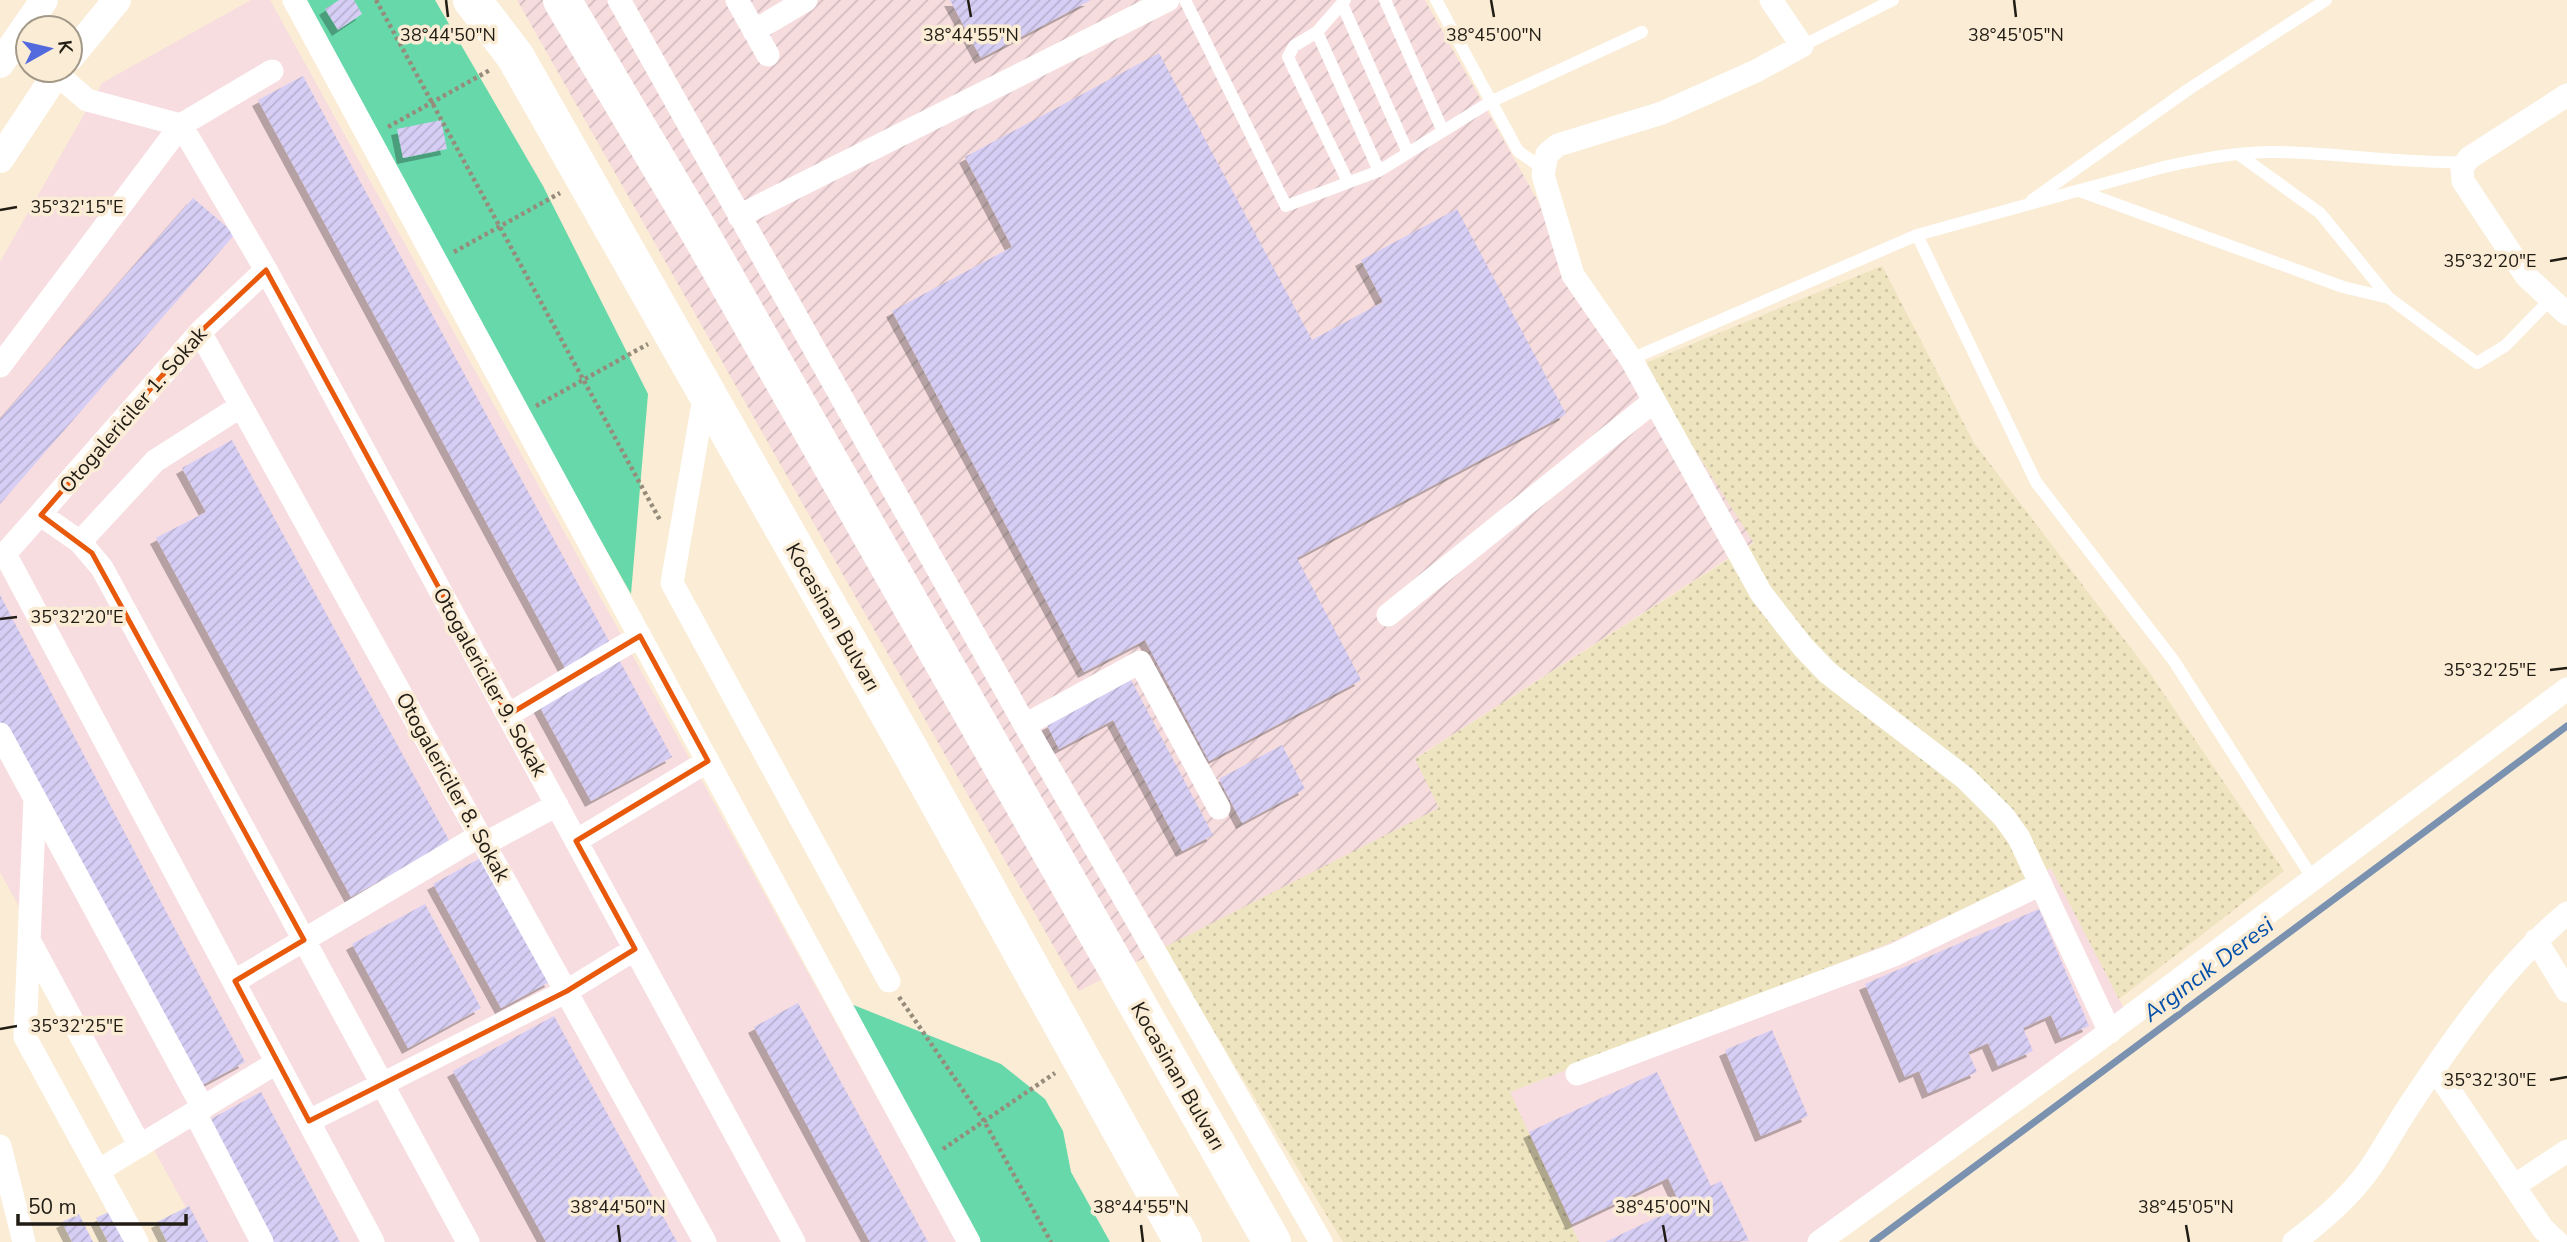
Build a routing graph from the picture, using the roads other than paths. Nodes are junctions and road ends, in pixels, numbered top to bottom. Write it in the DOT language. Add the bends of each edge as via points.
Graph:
graph roads {
  1 [pos="44,0"];
  2 [pos="117,0"];
  3 [pos="294,0"];
  4 [pos="472,0"];
  5 [pos="562,0"];
  6 [pos="619,0"];
  7 [pos="737,0"];
  8 [pos="806,0"];
  9 [pos="1168,0"];
  10 [pos="1185,0"];
  11 [pos="1385,0"];
  12 [pos="1436,0"];
  13 [pos="1771,0"];
  14 [pos="1893,0"];
  15 [pos="2326,0"];
  16 [pos="1343,2"];
  17 [pos="754,31"];
  18 [pos="1317,32"];
  19 [pos="1642,32"];
  20 [pos="84,40"];
  21 [pos="4,46"];
  22 [pos="1802,46"];
  23 [pos="768,55"];
  24 [pos="272,71"];
  25 [pos="51,84"];
  26 [pos="75,84"];
  27 [pos="2567,95"];
  28 [pos="1490,102"];
  29 [pos="181,125"];
  30 [pos="1442,129"];
  31 [pos="1408,153"];
  32 [pos="2238,154"];
  33 [pos="0,159"];
  34 [pos="2465,162"];
  35 [pos="1542,168"];
  36 [pos="1379,171"];
  37 [pos="1348,182"];
  38 [pos="2080,191"];
  39 [pos="2023,206"];
  40 [pos="739,216"];
  41 [pos="1917,235"];
  42 [pos="266,270"];
  43 [pos="2389,298"];
  44 [pos="2559,306"];
  45 [pos="200,332"];
  46 [pos="1630,359"];
  47 [pos="0,366"];
  48 [pos="705,392"];
  49 [pos="1654,401"];
  50 [pos="241,406"];
  51 [pos="41,515"];
  52 [pos="80,542"];
  53 [pos="3,555"];
  54 [pos="1388,615"];
  55 [pos="640,636"];
  56 [pos="2567,689"];
  57 [pos="508,715"];
  58 [pos="1025,725"];
  59 [pos="0,734"];
  60 [pos="708,761"];
  61 [pos="35,798"];
  62 [pos="557,805"];
  63 [pos="1219,808"];
  64 [pos="482,840"];
  65 [pos="576,841"];
  66 [pos="2314,879"];
  67 [pos="2041,884"];
  68 [pos="2567,913"];
  69 [pos="304,940"];
  70 [pos="2536,940"];
  71 [pos="29,941"];
  72 [pos="635,949"];
  73 [pos="235,981"];
  74 [pos="889,981"];
  75 [pos="567,991"];
  76 [pos="2567,991"];
  77 [pos="2110,1032"];
  78 [pos="276,1063"];
  79 [pos="2435,1069"];
  80 [pos="1577,1074"];
  81 [pos="382,1084"];
  82 [pos="199,1110"];
  83 [pos="309,1121"];
  84 [pos="0,1146"];
  85 [pos="140,1146"];
  86 [pos="2567,1151"];
  87 [pos="98,1171"];
  88 [pos="2514,1186"];
  89 [pos="2301,1240"];
  90 [pos="24,1242"];
  91 [pos="137,1242"];
  92 [pos="262,1242"];
  93 [pos="373,1242"];
  94 [pos="468,1242"];
  95 [pos="705,1242"];
  96 [pos="794,1242"];
  97 [pos="970,1242"];
  98 [pos="1183,1242"];
  99 [pos="1272,1242"];
  100 [pos="1321,1242"];
  101 [pos="1819,1242"];
  102 [pos="2557,1242"];
  1 -- 21 [label="street"];
  2 -- 20 [label="street"];
  3 -- 55 [label="street"];
  4 -- 48 [label="highway, Kocasinan Bulvarı" via="515,56"];
  5 -- 99 [label="highway, Kocasinan Bulvarı" via="707,245"];
  6 -- 40 [label="street"];
  7 -- 17 [label="street"];
  8 -- 17 [label="street"];
  9 -- 40 [label="street"];
  10 -- 37 [label="lane" via="1286,206"];
  11 -- 30 [label="lane"];
  12 -- 28 [label="lane"];
  13 -- 22 [label="street"];
  14 -- 22 [label="lane"];
  15 -- 39 [label="lane"];
  16 -- 18 [label="lane"];
  16 -- 31 [label="lane"];
  17 -- 23 [label="street"];
  18 -- 36 [label="lane"];
  18 -- 37 [label="lane" via="1294,46 1289,57"];
  19 -- 28 [label="lane"];
  22 -- 35 [label="street" via="1674,108 1558,145 1547,154"];
  24 -- 29 [label="street"];
  25 -- 33 [label="street"];
  26 -- 29 [label="street" via="87,100"];
  27 -- 34 [label="street"];
  28 -- 30 [label="lane"];
  28 -- 35 [label="lane" via="1518,151"];
  29 -- 42 [label="street, Otogalericiler 9. Sokak"];
  29 -- 47 [label="street"];
  30 -- 31 [label="lane"];
  31 -- 36 [label="lane"];
  32 -- 34 [label="lane"];
  32 -- 38 [label="lane" via="2164,167"];
  32 -- 43 [label="lane" via="2320,213"];
  34 -- 44 [label="street" via="2463,181 2526,276"];
  35 -- 46 [label="street" via="1573,275"];
  36 -- 37 [label="lane"];
  38 -- 39 [label="lane"];
  38 -- 43 [label="lane" via="2343,287"];
  39 -- 41 [label="lane"];
  40 -- 58 [label="street"];
  41 -- 46 [label="lane"];
  41 -- 66 [label="lane" via="2036,482 2174,662"];
  42 -- 45 [label="street, Otogalericiler 1. Sokak"];
  42 -- 57 [label="street, Otogalericiler 9. Sokak"];
  43 -- 44 [label="lane" via="2477,363"];
  45 -- 50 [label="street, Otogalericiler 8. Sokak"];
  45 -- 51 [label="street, Otogalericiler 1. Sokak"];
  46 -- 49 [label="street"];
  48 -- 74 [label="street" via="672,583"];
  48 -- 98 [label="highway, Kocasinan Bulvarı"];
  49 -- 54 [label="street"];
  49 -- 67 [label="street" via="1745,566 1780,619 1828,673 1986,797 2019,838"];
  50 -- 52 [label="street" via="155,461"];
  50 -- 64 [label="street, Otogalericiler 8. Sokak"];
  51 -- 52 [label="street"];
  51 -- 53 [label="street, Otogalericiler 1. Sokak"];
  52 -- 69 [label="street" via="102,568"];
  53 -- 73 [label="street"];
  55 -- 57 [label="street"];
  55 -- 60 [label="street"];
  56 -- 66 [label="street"];
  57 -- 62 [label="street, Otogalericiler 9. Sokak"];
  58 -- 63 [label="street" via="1140,662"];
  58 -- 100 [label="street"];
  59 -- 61 [label="street"];
  60 -- 65 [label="street"];
  60 -- 97 [label="street"];
  61 -- 71 [label="street"];
  61 -- 82 [label="street"];
  62 -- 64 [label="street"];
  62 -- 65 [label="street, Otogalericiler 9. Sokak"];
  64 -- 69 [label="street"];
  64 -- 75 [label="street, Otogalericiler 8. Sokak"];
  65 -- 72 [label="street, Otogalericiler 9. Sokak"];
  66 -- 77 [label="street"];
  67 -- 77 [label="street"];
  67 -- 80 [label="street" via="1894,955"];
  68 -- 70 [label="street"];
  69 -- 73 [label="street"];
  69 -- 81 [label="street"];
  70 -- 76 [label="street"];
  70 -- 79 [label="street" via="2483,1002"];
  71 -- 85 [label="street"];
  71 -- 87 [label="street" via="25,1037"];
  72 -- 75 [label="street"];
  72 -- 96 [label="street, Otogalericiler 9. Sokak"];
  73 -- 78 [label="street"];
  75 -- 81 [label="street"];
  75 -- 95 [label="street, Otogalericiler 8. Sokak"];
  77 -- 101 [label="street"];
  78 -- 82 [label="street"];
  78 -- 83 [label="street"];
  79 -- 88 [label="street"];
  79 -- 89 [label="street" via="2370,1169"];
  81 -- 83 [label="street"];
  81 -- 94 [label="street"];
  82 -- 85 [label="street"];
  82 -- 92 [label="street"];
  83 -- 93 [label="street"];
  84 -- 90 [label="street"];
  85 -- 87 [label="street"];
  86 -- 88 [label="street"];
  87 -- 91 [label="street"];
  88 -- 102 [label="street"];
}
